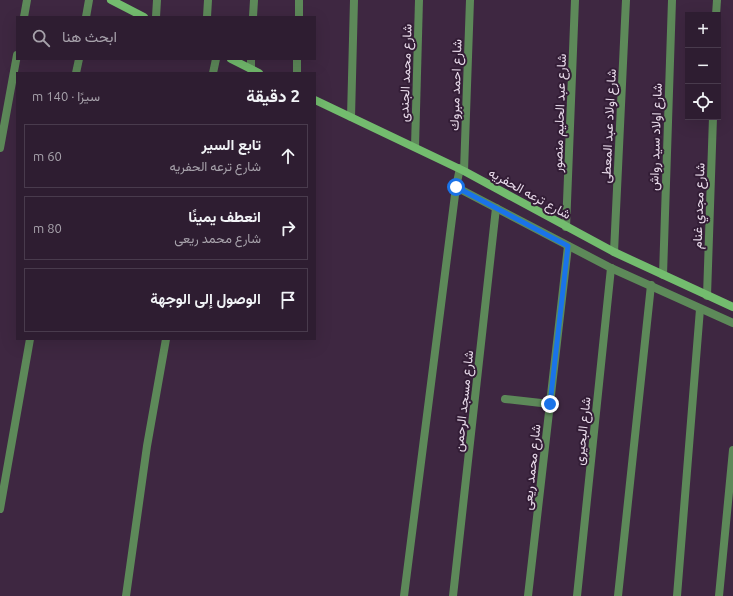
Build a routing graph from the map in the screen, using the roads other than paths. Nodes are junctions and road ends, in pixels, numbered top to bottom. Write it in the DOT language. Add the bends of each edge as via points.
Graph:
graph roads {
  1 [pos="27,0"];
  2 [pos="89,0"];
  3 [pos="111,0"];
  4 [pos="157,0"];
  5 [pos="208,0"];
  6 [pos="254,0"];
  7 [pos="299,0"];
  8 [pos="354,0"];
  9 [pos="419,0"];
  10 [pos="470,0"];
  11 [pos="575,0"];
  12 [pos="626,0"];
  13 [pos="672,0"];
  14 [pos="717,0"];
  15 [pos="716,12"];
  16 [pos="24,16"];
  17 [pos="86,16"];
  18 [pos="142,16"];
  19 [pos="156,16"];
  20 [pos="207,16"];
  21 [pos="253,16"];
  22 [pos="298,16"];
  23 [pos="16,60"];
  24 [pos="78,60"];
  25 [pos="216,60"];
  26 [pos="233,60"];
  27 [pos="251,60"];
  28 [pos="297,60"];
  29 [pos="251,69"];
  30 [pos="76,72"];
  31 [pos="213,72"];
  32 [pos="257,72"];
  33 [pos="297,72"];
  34 [pos="316,100"];
  35 [pos="351,117"];
  36 [pos="713,120"];
  37 [pos="414,147"];
  38 [pos="0,148"];
  39 [pos="462,170"];
  40 [pos="456,187"];
  41 [pos="496,208"];
  42 [pos="566,227"];
  43 [pos="568,246"];
  44 [pos="614,252"];
  45 [pos="611,268"];
  46 [pos="663,275"];
  47 [pos="650,285"];
  48 [pos="707,296"];
  49 [pos="733,307"];
  50 [pos="700,309"];
  51 [pos="733,323"];
  52 [pos="30,340"];
  53 [pos="166,340"];
  54 [pos="505,399"];
  55 [pos="550,404"];
  56 [pos="733,450"];
  57 [pos="0,509"];
  58 [pos="126,596"];
  59 [pos="404,596"];
  60 [pos="453,596"];
  61 [pos="528,596"];
  62 [pos="577,596"];
  63 [pos="618,596"];
  64 [pos="677,596"];
  65 [pos="719,596"];
  1 -- 16 [label="street"];
  2 -- 17 [label="street"];
  3 -- 18 [label="street"];
  4 -- 19 [label="street"];
  5 -- 20 [label="street"];
  6 -- 21 [label="street"];
  7 -- 22 [label="street"];
  8 -- 35 [label="street"];
  9 -- 37 [label="street, شارع محمد الجندى"];
  10 -- 39 [label="street, شارع احمد مبروك"];
  11 -- 42 [label="street, شارع عبد الحليم منصور"];
  12 -- 44 [label="street, شارع اولاد عبد المعطى"];
  13 -- 46 [label="street, شارع اولاد سيد رواش"];
  14 -- 15 [label="street"];
  23 -- 38 [label="street"];
  24 -- 30 [label="street"];
  25 -- 31 [label="street"];
  26 -- 29 [label="street"];
  27 -- 29 [label="street"];
  28 -- 33 [label="street"];
  29 -- 32 [label="street"];
  34 -- 35 [label="street, شارع ترعه الحفريه"];
  35 -- 37 [label="street, شارع ترعه الحفريه"];
  36 -- 48 [label="street, شارع مجدي غنام"];
  37 -- 39 [label="street, شارع ترعه الحفريه"];
  39 -- 40 [label="street, شارع احمد مبروك"];
  39 -- 42 [label="street, شارع ترعه الحفريه"];
  40 -- 41 [label="street"];
  40 -- 59 [label="street, شارع احمد مبروك"];
  41 -- 43 [label="street"];
  41 -- 60 [label="street, شارع مسجد الرحمن"];
  42 -- 44 [label="street, شارع ترعه الحفريه"];
  43 -- 45 [label="street"];
  43 -- 55 [label="street, شارع محمد ريعى"];
  44 -- 46 [label="street, شارع ترعه الحفريه"];
  45 -- 47 [label="street"];
  45 -- 62 [label="street, شارع البحيرى"];
  46 -- 48 [label="street, شارع ترعه الحفريه"];
  47 -- 50 [label="street"];
  47 -- 63 [label="street"];
  48 -- 49 [label="street, شارع ترعه الحفريه"];
  50 -- 51 [label="street"];
  50 -- 64 [label="street"];
  52 -- 57 [label="street"];
  53 -- 58 [label="street" via="147,446"];
  54 -- 55 [label="street"];
  55 -- 61 [label="street, شارع محمد ريعى"];
  56 -- 65 [label="street"];
}
